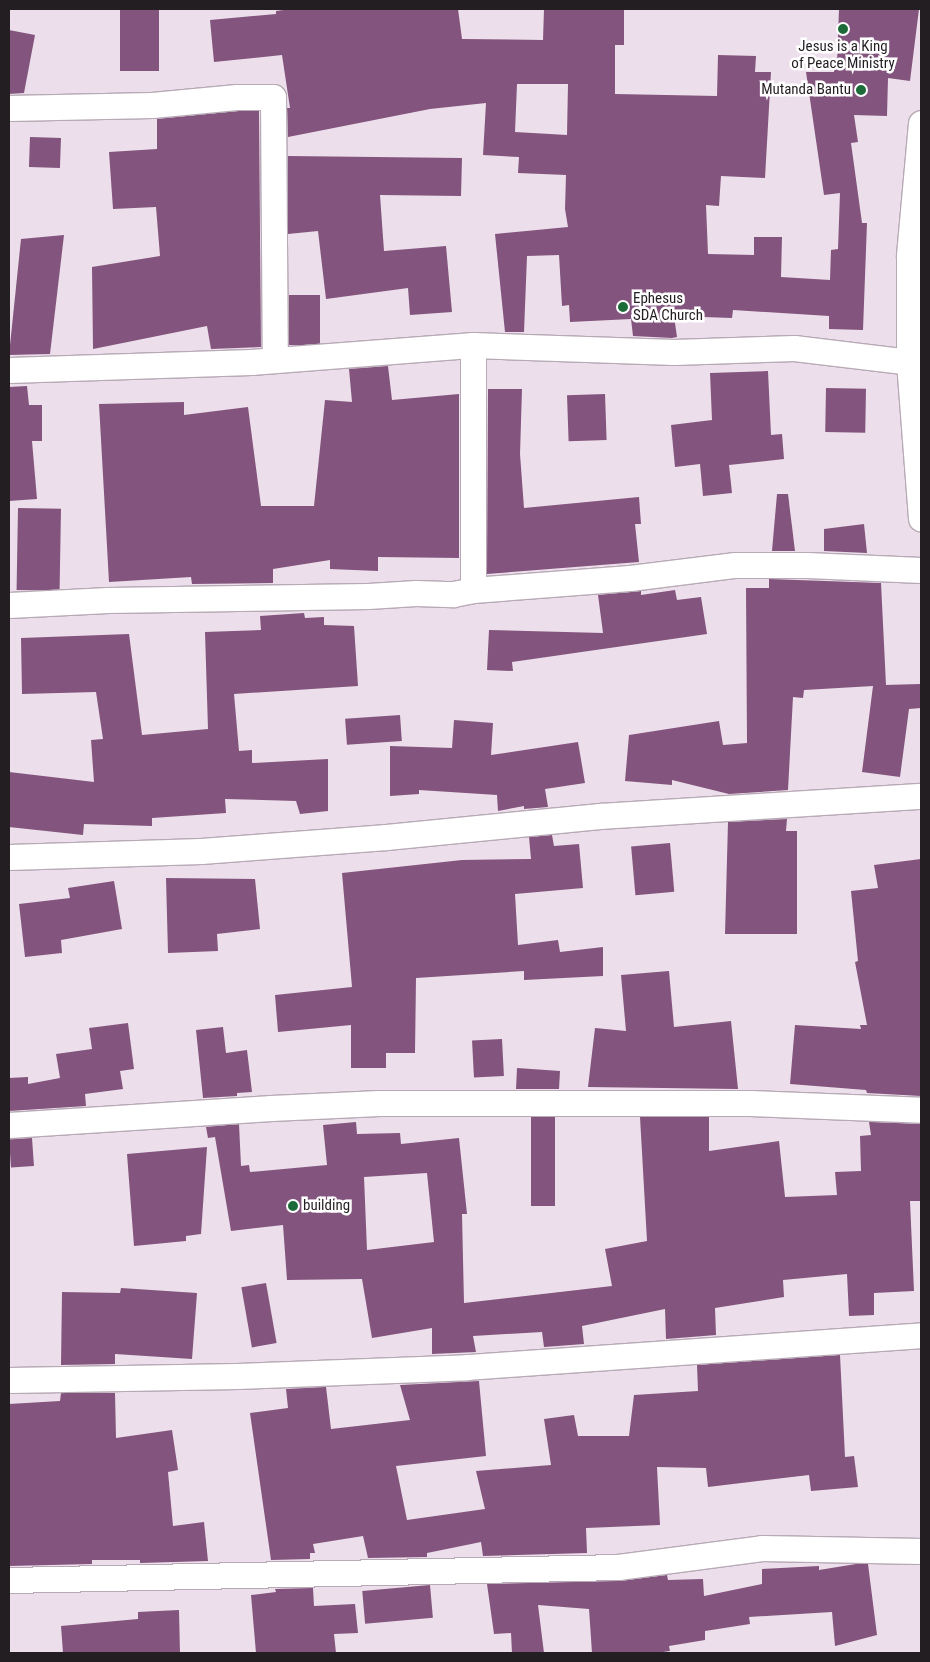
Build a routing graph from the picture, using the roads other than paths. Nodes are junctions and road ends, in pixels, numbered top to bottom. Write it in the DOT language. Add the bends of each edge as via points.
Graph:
graph roads {
  1 [pos="9,108"];
  2 [pos="921,123"];
  3 [pos="473,345"];
  4 [pos="275,360"];
  5 [pos="908,362"];
  6 [pos="9,370"];
  7 [pos="921,519"];
  8 [pos="921,570"];
  9 [pos="473,590"];
  10 [pos="9,604"];
  11 [pos="921,796"];
  12 [pos="9,857"];
  13 [pos="921,1110"];
  14 [pos="9,1125"];
  15 [pos="921,1334"];
  16 [pos="9,1380"];
  17 [pos="921,1551"];
  18 [pos="9,1580"];
  1 -- 4 [label="street" via="152,105 273,97"];
  2 -- 5 [label="street" via="909,256"];
  3 -- 4 [label="street"];
  3 -- 5 [label="street" via="674,352 794,348"];
  3 -- 9 [label="street"];
  4 -- 6 [label="street"];
  5 -- 7 [label="street"];
  8 -- 9 [label="street" via="735,565 630,578"];
  9 -- 10 [label="street" via="453,594"];
  11 -- 12 [label="street" via="600,816 201,851"];
  13 -- 14 [label="street" via="741,1103 379,1103"];
  15 -- 16 [label="street" via="467,1367"];
  17 -- 18 [label="street" via="762,1548 618,1567"];
}
